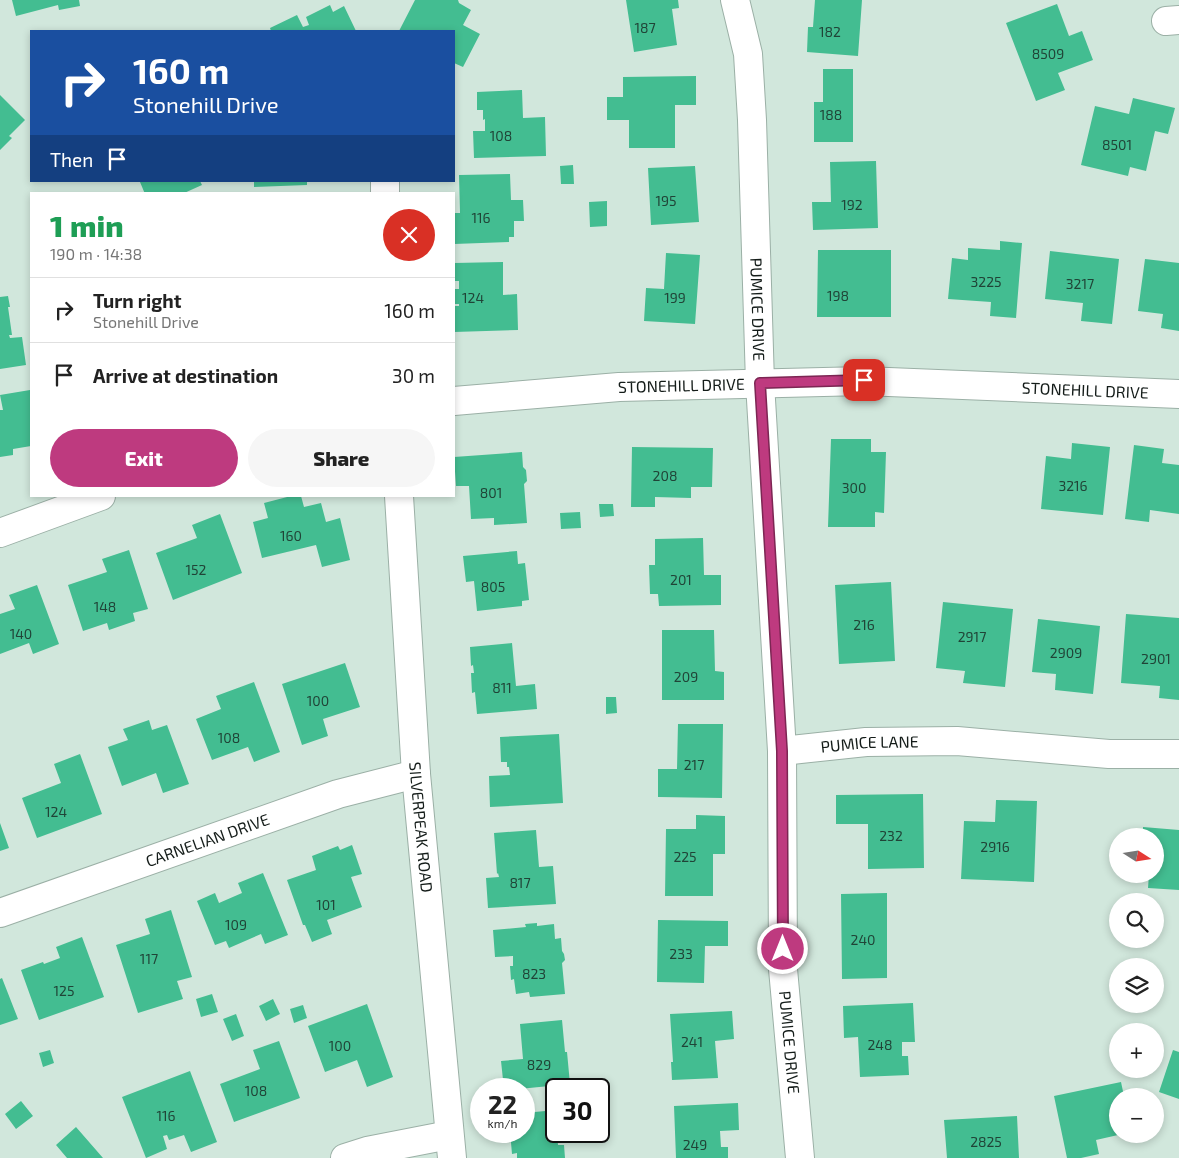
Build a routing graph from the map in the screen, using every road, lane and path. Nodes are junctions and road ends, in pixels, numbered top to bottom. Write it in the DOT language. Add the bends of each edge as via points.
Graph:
graph roads {
  1 [pos="735,0"];
  2 [pos="760,383"];
  3 [pos="1179,394"];
  4 [pos="455,401"];
  5 [pos="98,497"];
  6 [pos="399,497"];
  7 [pos="0,533"];
  8 [pos="782,751"];
  9 [pos="1179,754"];
  10 [pos="416,774"];
  11 [pos="0,912"];
  12 [pos="450,1146"];
  13 [pos="345,1158"];
  14 [pos="800,1158"];
  1 -- 2 [label="street, PUMICE DRIVE" via="748,54"];
  2 -- 3 [label="street, STONEHILL DRIVE" via="864,380"];
  2 -- 4 [label="street, STONEHILL DRIVE" via="619,387"];
  2 -- 8 [label="street, PUMICE DRIVE"];
  5 -- 7 [label="street"];
  6 -- 10 [label="street, SILVERPEAK ROAD"];
  8 -- 9 [label="street, PUMICE LANE" via="866,742 957,741 1109,754"];
  8 -- 14 [label="street, PUMICE DRIVE" via="783,969"];
  10 -- 11 [label="street, CARNELIAN DRIVE" via="338,794"];
  10 -- 12 [label="street, SILVERPEAK ROAD"];
  12 -- 13 [label="street" via="367,1150"];
}
